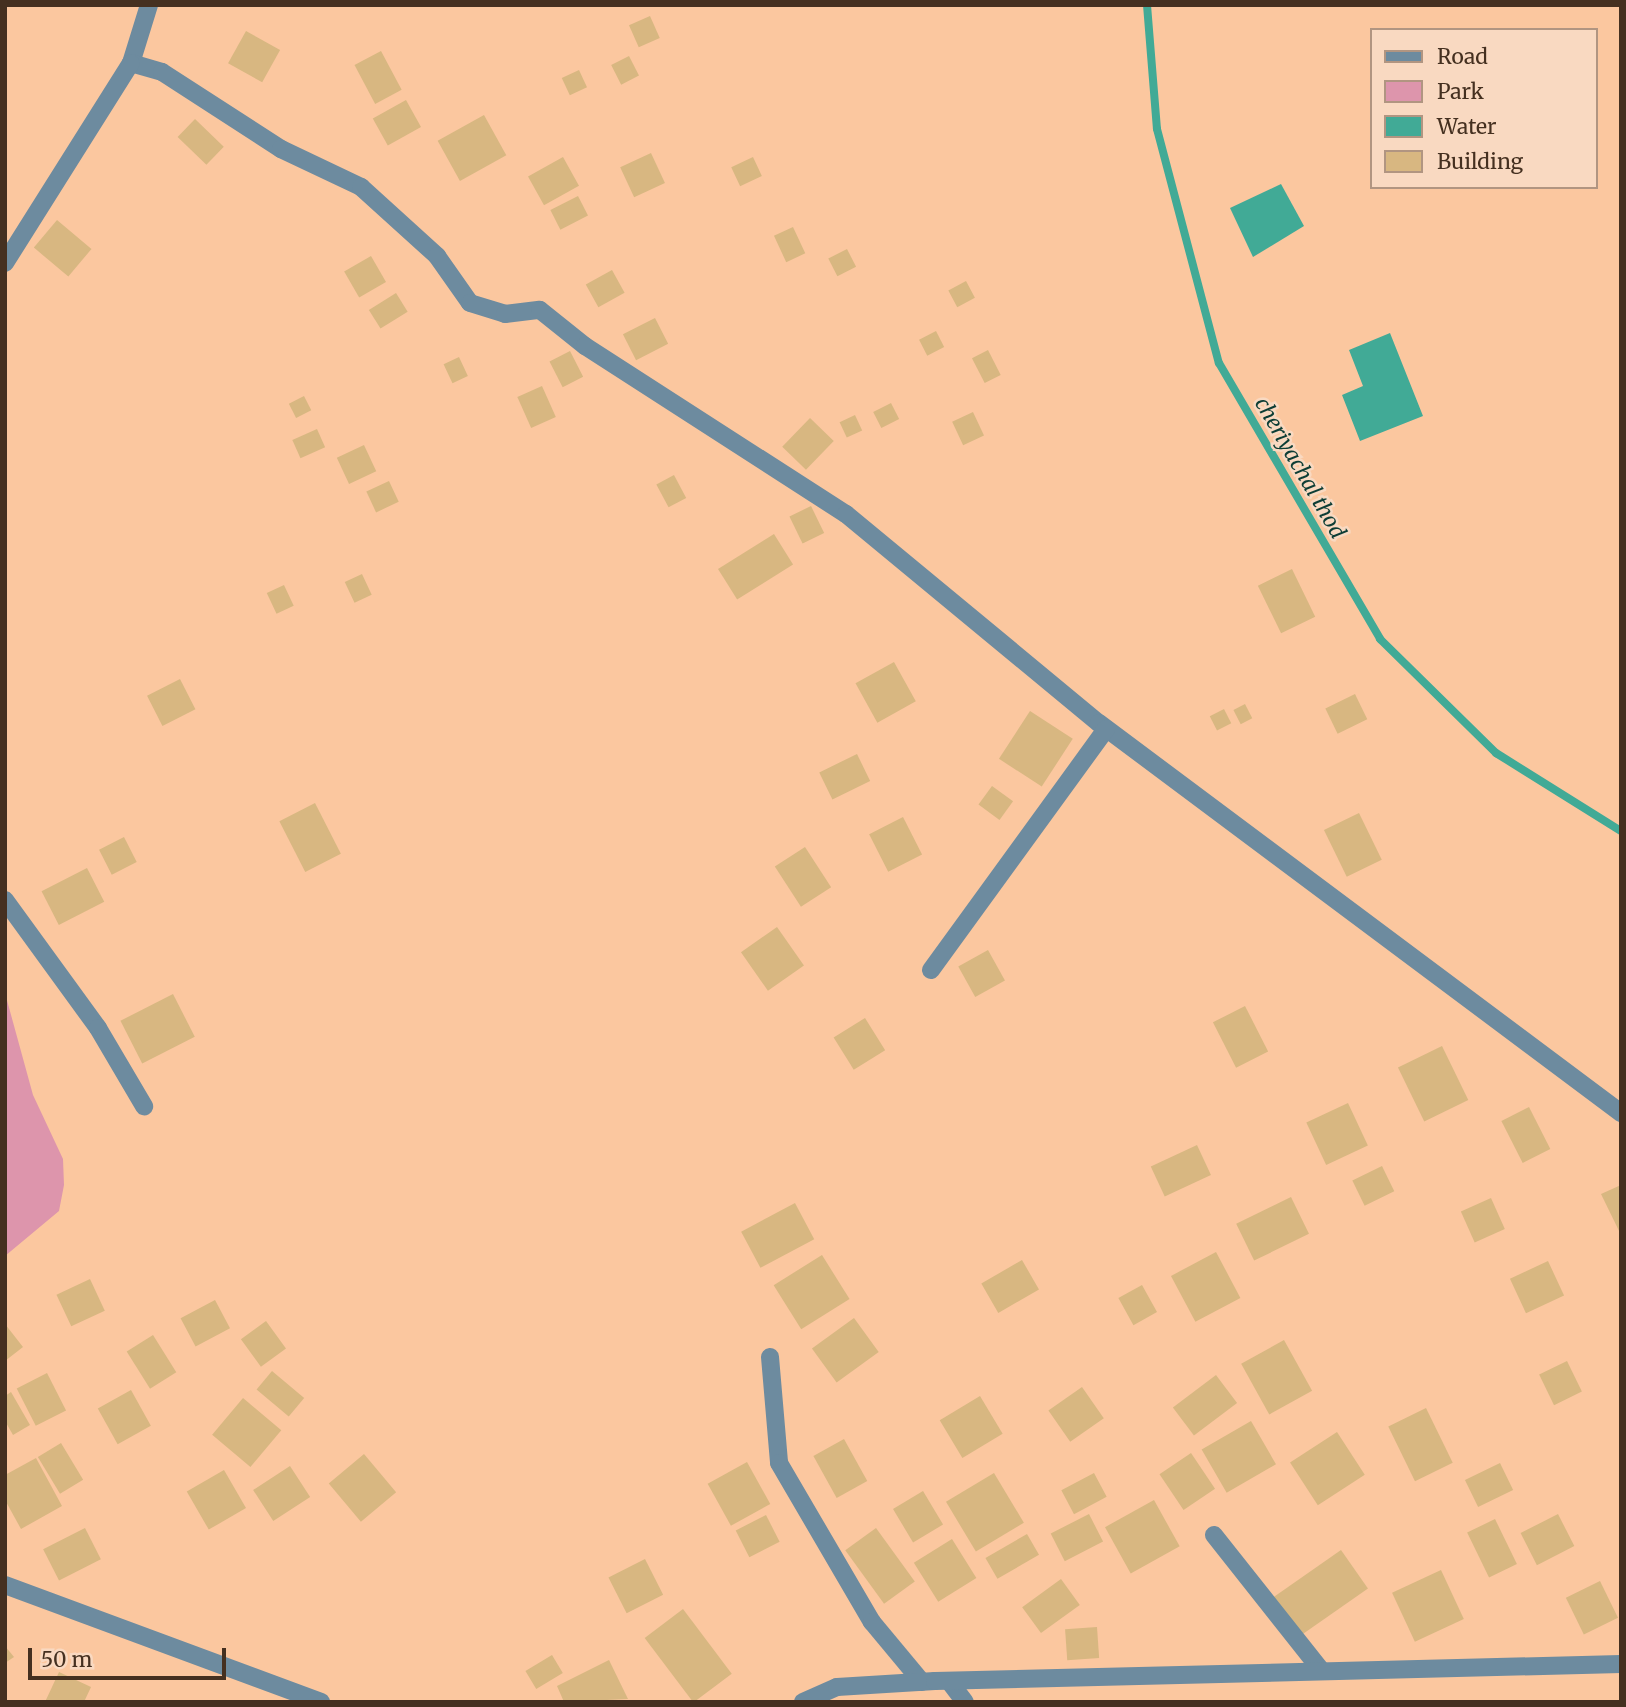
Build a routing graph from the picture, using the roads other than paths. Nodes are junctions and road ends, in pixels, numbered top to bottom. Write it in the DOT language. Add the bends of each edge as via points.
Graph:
graph roads {
  1 [pos="149,5"];
  2 [pos="131,62"];
  3 [pos="5,263"];
  4 [pos="1106,729"];
  5 [pos="5,900"];
  6 [pos="931,970"];
  7 [pos="144,1106"];
  8 [pos="1621,1113"];
  9 [pos="769,1357"];
  10 [pos="1214,1535"];
  11 [pos="5,1585"];
  12 [pos="1621,1664"];
  13 [pos="1321,1670"];
  14 [pos="949,1681"];
  15 [pos="922,1682"];
  16 [pos="321,1702"];
  17 [pos="803,1702"];
  18 [pos="965,1702"];
  1 -- 2 [label="street"];
  2 -- 3 [label="street"];
  2 -- 4 [label="street" via="163,72 281,149 361,187 437,256 470,303 505,314 540,310 585,346 846,514"];
  4 -- 6 [label="street"];
  4 -- 8 [label="street"];
  5 -- 7 [label="street" via="99,1028"];
  9 -- 15 [label="street" via="779,1463 865,1611"];
  10 -- 13 [label="street"];
  11 -- 16 [label="street"];
  12 -- 13 [label="street"];
  13 -- 14 [label="street"];
  14 -- 15 [label="street"];
  14 -- 18 [label="street"];
  15 -- 17 [label="street" via="838,1687"];
}
